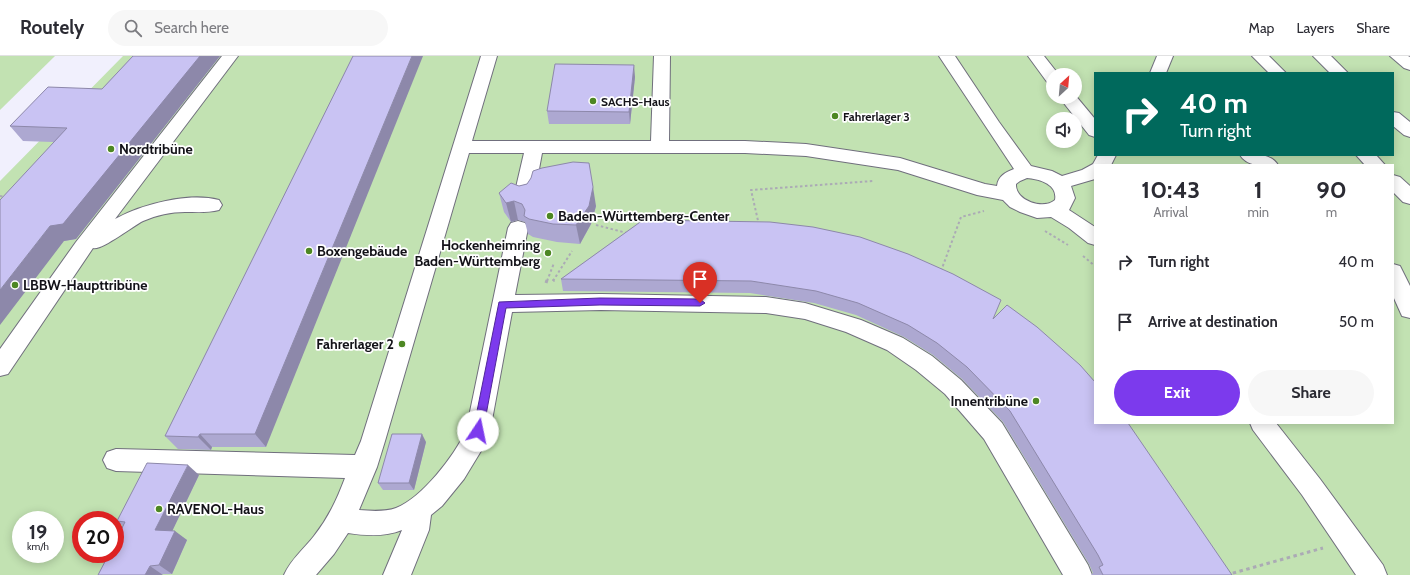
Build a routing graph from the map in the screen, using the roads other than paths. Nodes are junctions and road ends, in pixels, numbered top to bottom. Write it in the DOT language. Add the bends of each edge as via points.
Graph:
graph roads {
  1 [pos="230,56"];
  2 [pos="489,56"];
  3 [pos="662,56"];
  4 [pos="947,56"];
  5 [pos="1036,56"];
  6 [pos="1165,56"];
  7 [pos="1260,56"];
  8 [pos="1321,56"];
  9 [pos="1398,56"];
  10 [pos="1410,65"];
  11 [pos="1046,69"];
  12 [pos="1158,72"];
  13 [pos="1277,72"];
  14 [pos="1339,72"];
  15 [pos="1073,104"];
  16 [pos="1394,118"];
  17 [pos="1094,131"];
  18 [pos="1410,131"];
  19 [pos="462,147"];
  20 [pos="534,148"];
  21 [pos="660,148"];
  22 [pos="1251,156"];
  23 [pos="1366,156"];
  24 [pos="1267,164"];
  25 [pos="1375,164"];
  26 [pos="1094,171"];
  27 [pos="1026,172"];
  28 [pos="1394,182"];
  29 [pos="1059,183"];
  30 [pos="1008,194"];
  31 [pos="524,196"];
  32 [pos="1410,197"];
  33 [pos="212,205"];
  34 [pos="1055,210"];
  35 [pos="518,228"];
  36 [pos="1094,237"];
  37 [pos="83,247"];
  38 [pos="1394,274"];
  39 [pos="502,304"];
  40 [pos="1410,310"];
  41 [pos="0,367"];
  42 [pos="1263,424"];
  43 [pos="116,460"];
  44 [pos="364,467"];
  45 [pos="418,509"];
  46 [pos="342,519"];
  47 [pos="298,575"];
  48 [pos="397,575"];
  49 [pos="1078,575"];
  50 [pos="1373,575"];
  1 -- 37 [label="lane"];
  2 -- 19 [label="lane"];
  3 -- 21 [label="lane"];
  4 -- 27 [label="lane"];
  5 -- 11 [label="lane"];
  6 -- 12 [label="lane"];
  7 -- 13 [label="lane"];
  8 -- 14 [label="lane"];
  9 -- 10 [label="lane"];
  15 -- 17 [label="lane"];
  16 -- 18 [label="lane"];
  19 -- 20 [label="lane"];
  19 -- 44 [label="lane"];
  20 -- 21 [label="lane"];
  20 -- 31 [label="lane"];
  21 -- 30 [label="lane" via="745,147 846,155 900,164 984,190"];
  22 -- 24 [label="lane"];
  23 -- 25 [label="lane"];
  26 -- 29 [label="lane"];
  27 -- 29 [label="lane" via="1044,175"];
  27 -- 30 [label="lane" via="1010,177 1006,183"];
  28 -- 32 [label="lane"];
  29 -- 34 [label="lane" via="1066,196 1065,201"];
  30 -- 34 [label="lane" via="1024,208 1035,211"];
  33 -- 37 [label="lane" via="163,207 147,212 126,221 96,242"];
  34 -- 36 [label="lane"];
  35 -- 39 [label="lane"];
  37 -- 41 [label="lane"];
  38 -- 40 [label="lane"];
  39 -- 45 [label="lane" via="478,431 473,445 454,473"];
  39 -- 49 [label="lane" via="608,302 766,305 805,311 853,326 895,344 924,363 953,387 993,431"];
  42 -- 50 [label="lane"];
  43 -- 44 [label="lane"];
  44 -- 46 [label="lane"];
  45 -- 46 [label="lane" via="396,521 380,524"];
  45 -- 48 [label="lane" via="416,530"];
  46 -- 47 [label="lane"];
}
